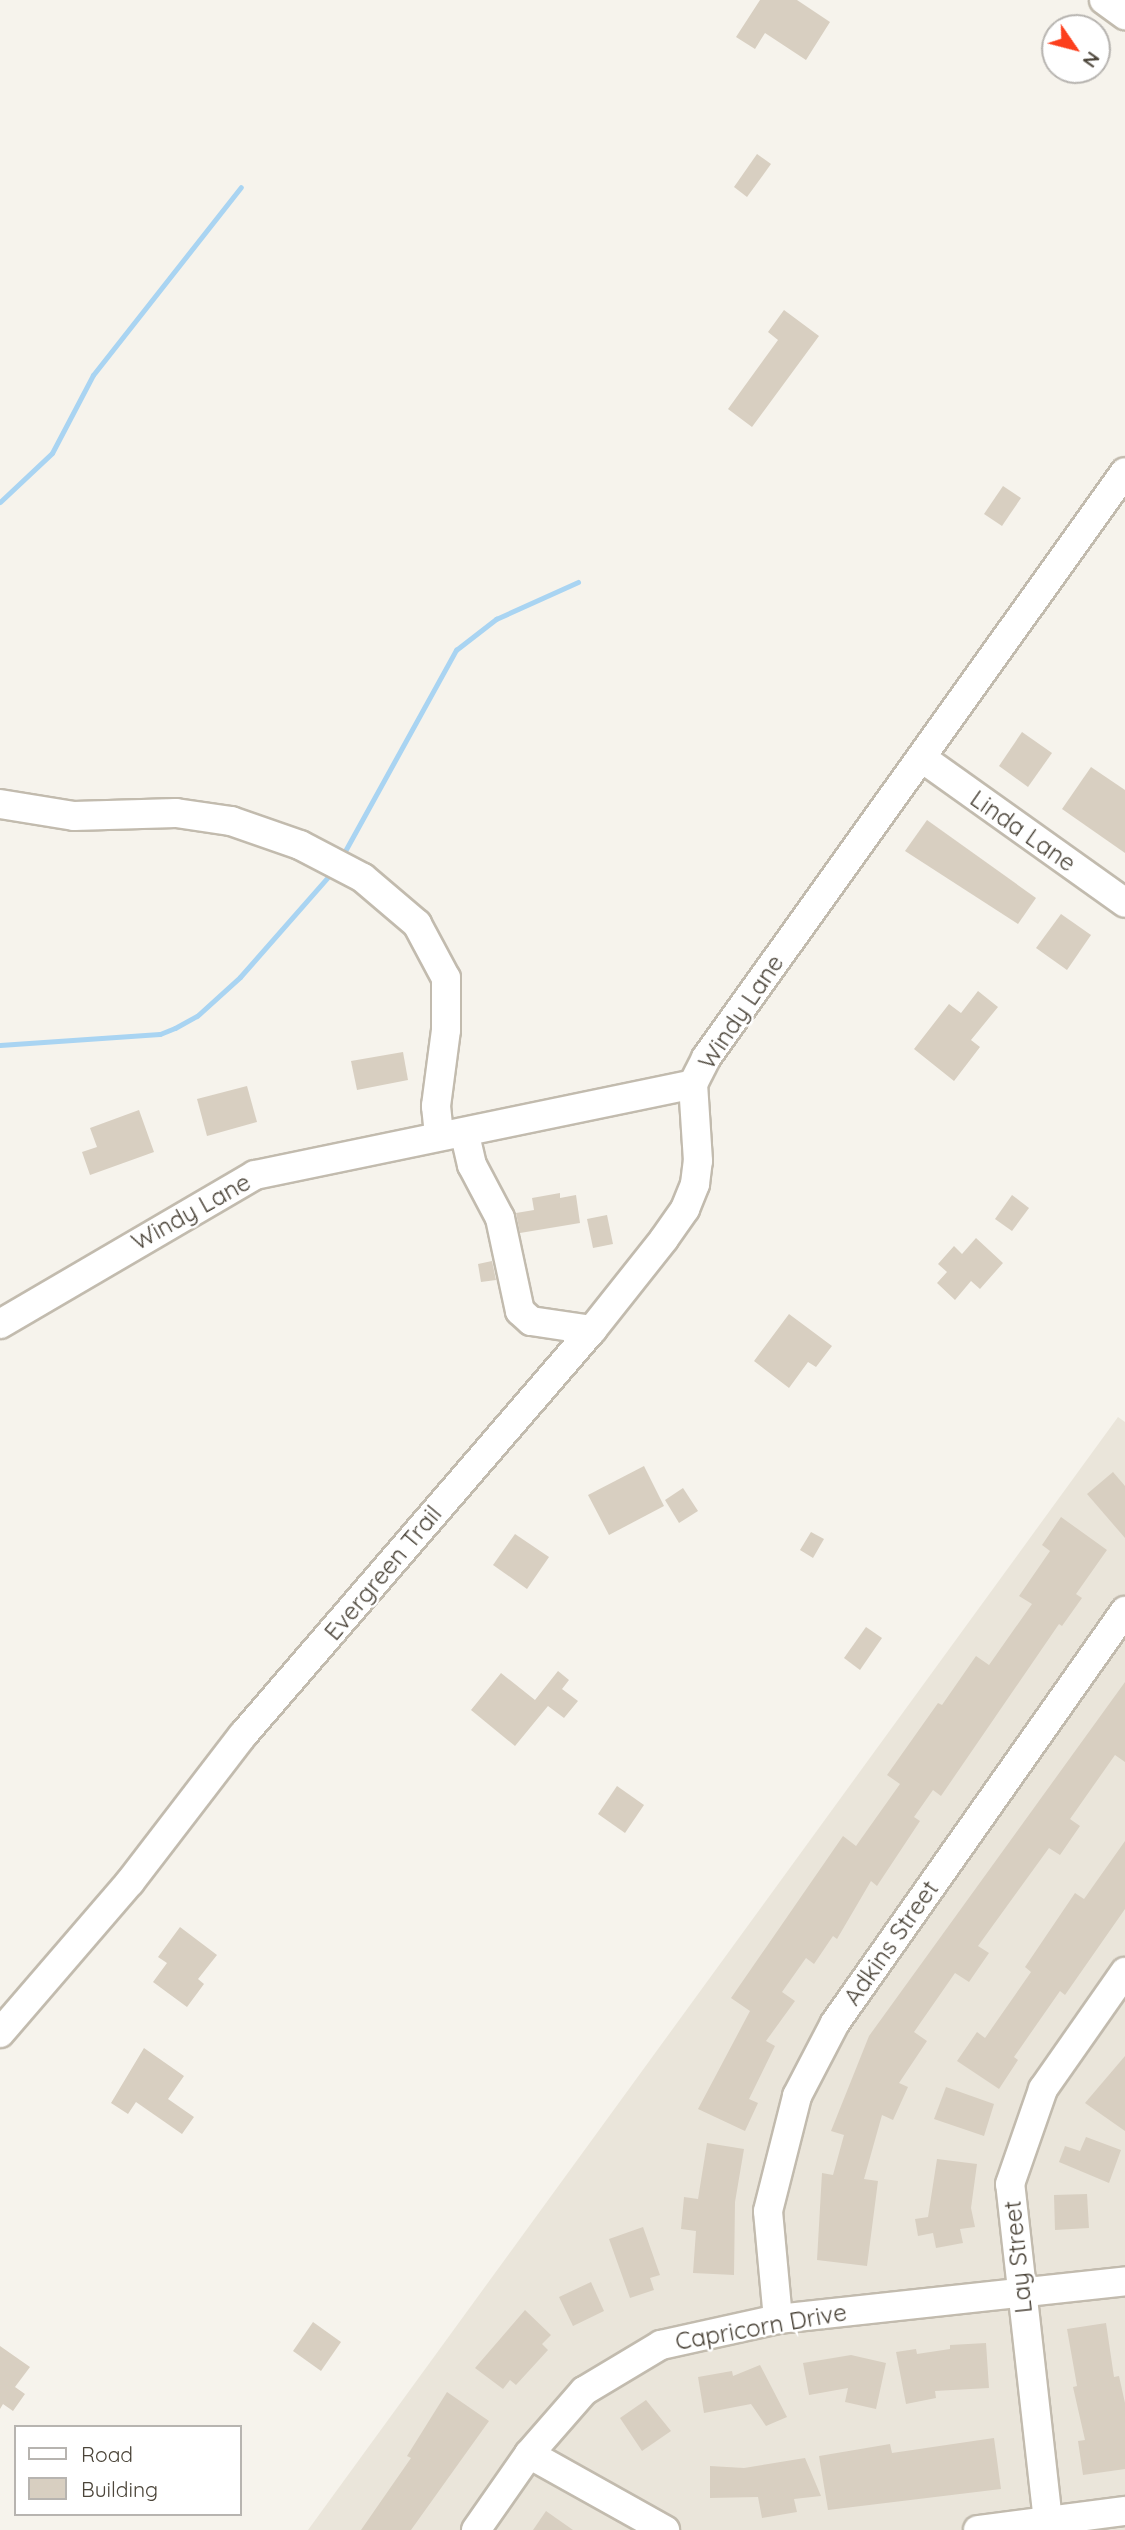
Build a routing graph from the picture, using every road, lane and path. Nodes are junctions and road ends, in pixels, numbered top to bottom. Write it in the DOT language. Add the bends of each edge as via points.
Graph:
graph roads {
  1 [pos="1104,0"];
  2 [pos="1125,15"];
  3 [pos="1125,472"];
  4 [pos="922,758"];
  5 [pos="0,804"];
  6 [pos="1125,903"];
  7 [pos="693,1084"];
  8 [pos="452,1135"];
  9 [pos="0,1324"];
  10 [pos="592,1330"];
  11 [pos="1125,1611"];
  12 [pos="1124,1975"];
  13 [pos="0,2033"];
  14 [pos="1125,2281"];
  15 [pos="1021,2288"];
  16 [pos="778,2319"];
  17 [pos="529,2454"];
  18 [pos="1125,2511"];
  19 [pos="1048,2525"];
  20 [pos="476,2530"];
  21 [pos="665,2530"];
  22 [pos="978,2530"];
  1 -- 2 [label="street"];
  3 -- 4 [label="street, Windy Lane"];
  4 -- 6 [label="street, Linda Lane"];
  4 -- 7 [label="street, Windy Lane" via="706,1058"];
  5 -- 8 [label="street" via="74,816 176,813 231,821 300,845 363,878 417,924 446,978 446,1030 436,1106"];
  7 -- 8 [label="street, Windy Lane"];
  7 -- 10 [label="street, Evergreen Trail" via="698,1161 685,1209"];
  8 -- 9 [label="street, Windy Lane" via="255,1175"];
  8 -- 10 [label="street" via="500,1218 520,1311 531,1321"];
  10 -- 13 [label="street, Evergreen Trail" via="243,1735 130,1882"];
  11 -- 16 [label="street, Adkins Street" via="835,2024 797,2096 768,2211"];
  12 -- 15 [label="street, Lay Street" via="1043,2089 1010,2184"];
  14 -- 15 [label="street, Capricorn Drive"];
  15 -- 16 [label="street, Capricorn Drive"];
  15 -- 19 [label="street, Lay Street"];
  16 -- 17 [label="street, Capricorn Drive" via="661,2345 584,2391"];
  17 -- 20 [label="street, Capricorn Drive"];
  17 -- 21 [label="street"];
  18 -- 19 [label="street"];
  19 -- 22 [label="street"];
}
